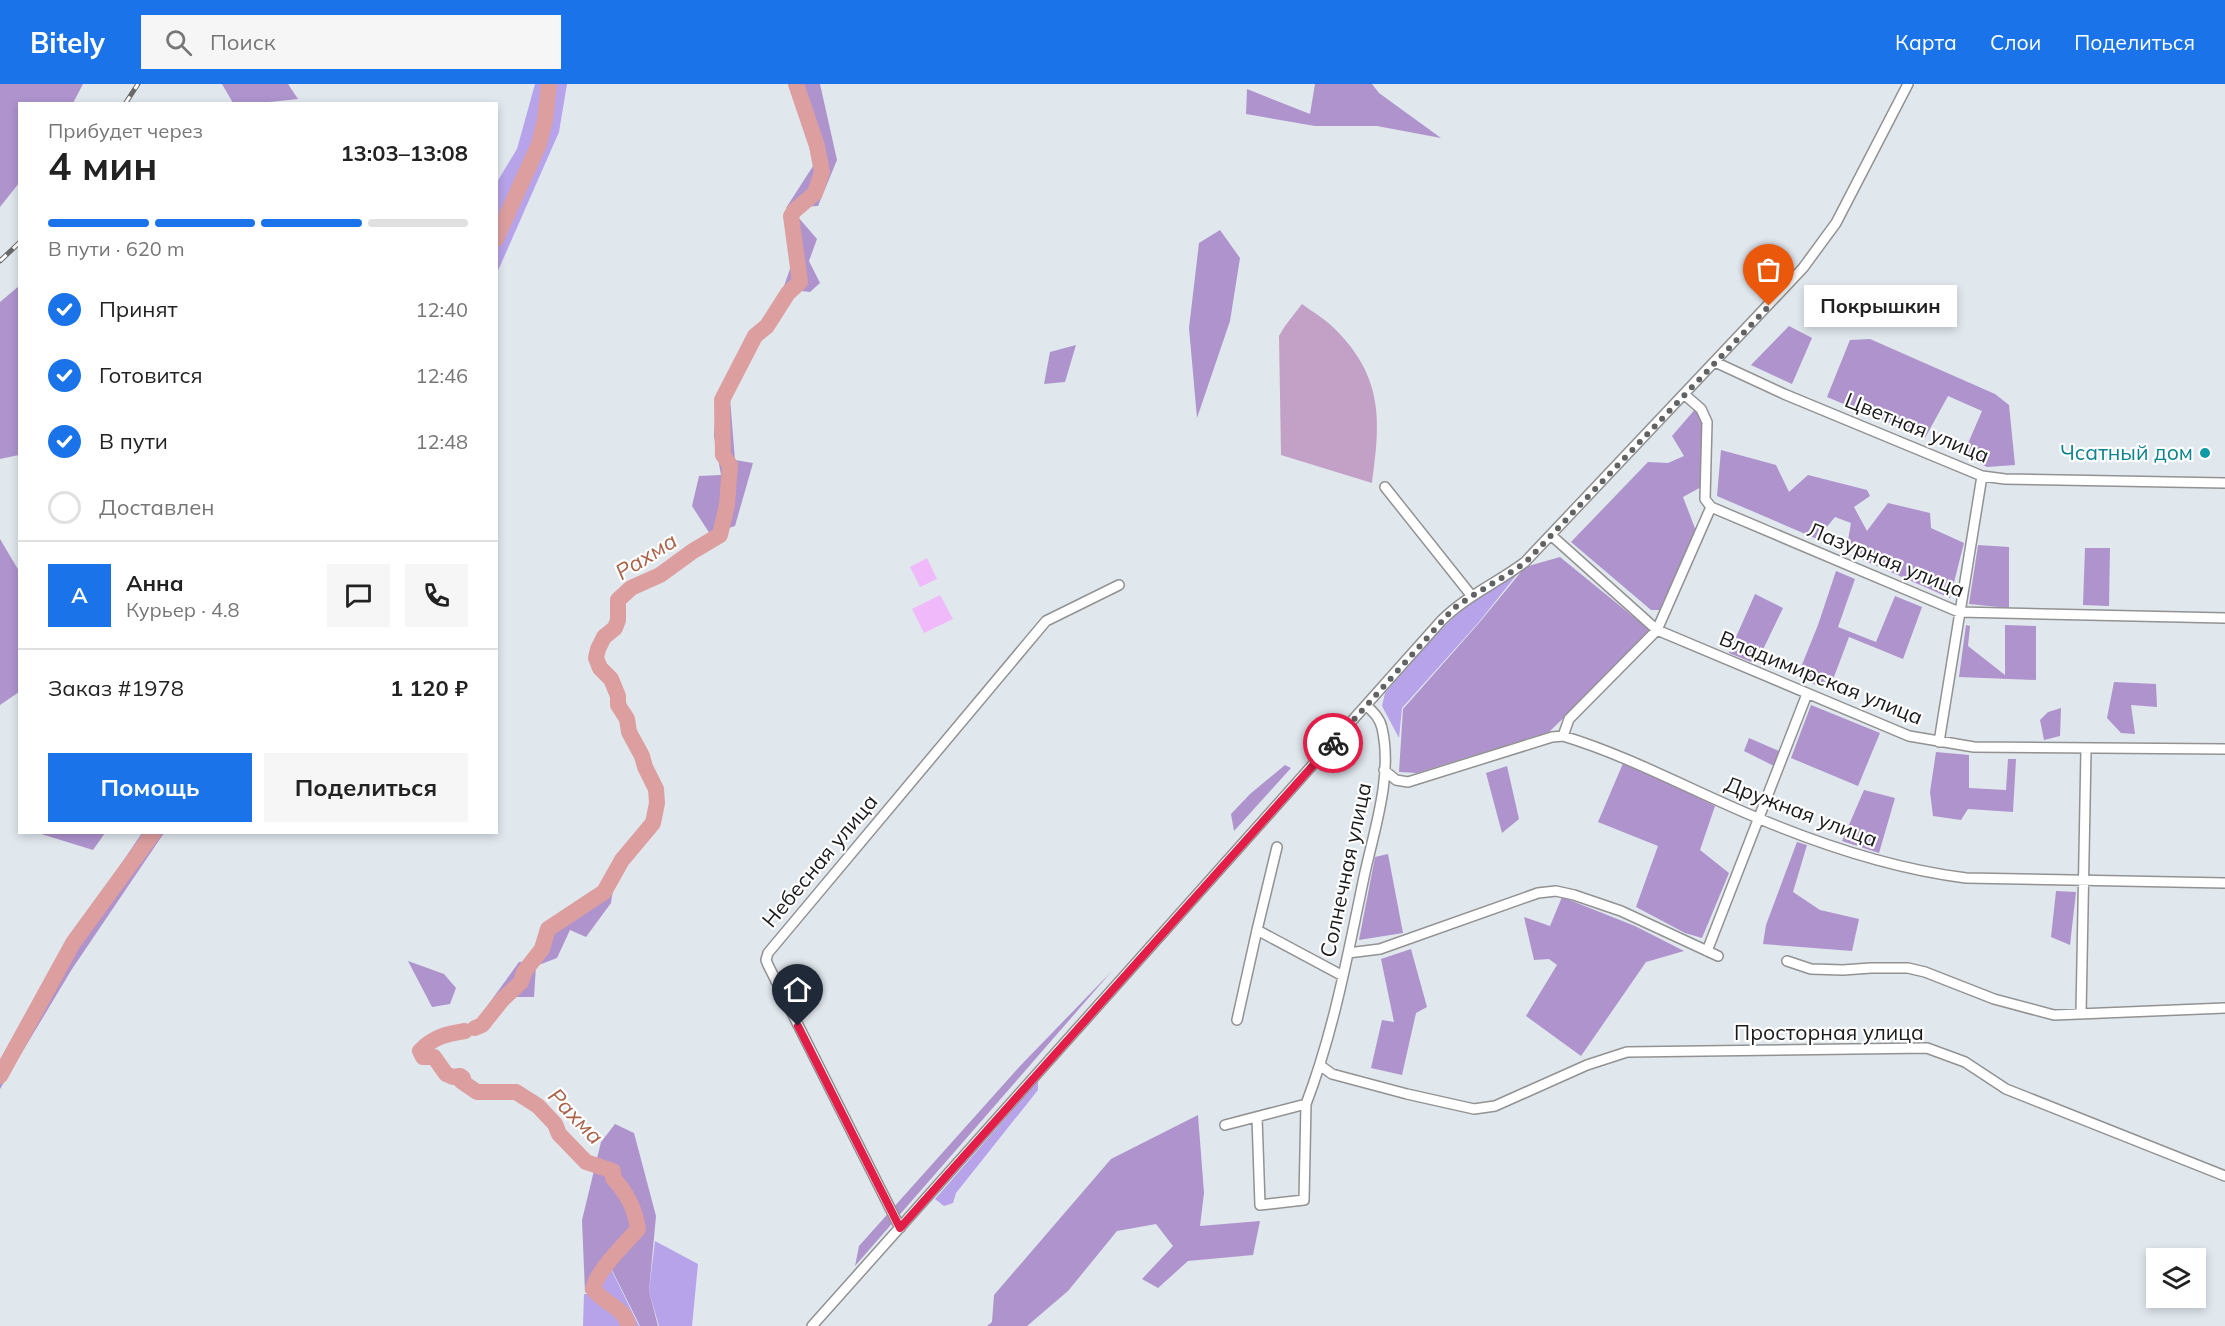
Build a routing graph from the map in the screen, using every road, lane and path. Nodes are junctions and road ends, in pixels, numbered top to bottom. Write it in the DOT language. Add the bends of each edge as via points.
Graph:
graph roads {
  1 [pos="1908,84"];
  2 [pos="1715,362"];
  3 [pos="1685,395"];
  4 [pos="1982,476"];
  5 [pos="2225,483"];
  6 [pos="1385,487"];
  7 [pos="1711,507"];
  8 [pos="1552,536"];
  9 [pos="1119,585"];
  10 [pos="1471,595"];
  11 [pos="1959,612"];
  12 [pos="2225,618"];
  13 [pos="1657,630"];
  14 [pos="1807,694"];
  15 [pos="1366,705"];
  16 [pos="1563,736"];
  17 [pos="1939,742"];
  18 [pos="2225,749"];
  19 [pos="2086,750"];
  20 [pos="1384,770"];
  21 [pos="1759,819"];
  22 [pos="1276,846"];
  23 [pos="2082,880"];
  24 [pos="2225,884"];
  25 [pos="1257,930"];
  26 [pos="1707,951"];
  27 [pos="1348,953"];
  28 [pos="1718,956"];
  29 [pos="1787,961"];
  30 [pos="1342,976"];
  31 [pos="2225,1008"];
  32 [pos="2081,1014"];
  33 [pos="1237,1020"];
  34 [pos="1321,1066"];
  35 [pos="1306,1104"];
  36 [pos="1257,1117"];
  37 [pos="1225,1125"];
  38 [pos="2225,1176"];
  39 [pos="900,1228"];
  40 [pos="812,1326"];
  1 -- 2 [label="street" via="1836,223 1818,249"];
  2 -- 3 [label="street"];
  2 -- 4 [label="street, Цветная улица"];
  3 -- 7 [label="street" via="1701,409 1707,422 1706,499"];
  3 -- 8 [label="street"];
  4 -- 5 [label="street, Цветная улица"];
  4 -- 11 [label="street"];
  6 -- 10 [label="street"];
  7 -- 11 [label="street, Лазурная улица"];
  7 -- 13 [label="street"];
  8 -- 10 [label="street" via="1510,574"];
  8 -- 13 [label="street, Владимирская улица"];
  9 -- 39 [label="street, Небесная улица" via="1046,621 768,953 768,965"];
  10 -- 15 [label="street" via="1441,621"];
  11 -- 12 [label="street, Лазурная улица"];
  11 -- 17 [label="street"];
  13 -- 14 [label="street, Владимирская улица"];
  13 -- 16 [label="street" via="1569,719"];
  14 -- 17 [label="street, Владимирская улица" via="1909,736"];
  14 -- 21 [label="street"];
  15 -- 20 [label="street, Солнечная улица" via="1382,727"];
  15 -- 39 [label="street"];
  16 -- 20 [label="street" via="1408,782 1396,780"];
  16 -- 21 [label="street, Дружная улица" via="1646,767"];
  17 -- 19 [label="street, Владимирская улица" via="1974,747"];
  18 -- 19 [label="street, Владимирская улица"];
  19 -- 23 [label="street"];
  20 -- 27 [label="street, Солнечная улица"];
  21 -- 23 [label="street, Дружная улица" via="1879,862 1930,873 1966,878"];
  21 -- 26 [label="street"];
  22 -- 25 [label="street"];
  23 -- 24 [label="street, Дружная улица"];
  23 -- 32 [label="street"];
  25 -- 30 [label="street, Солнечная улица"];
  25 -- 33 [label="street"];
  26 -- 27 [label="street" via="1621,911 1556,891 1380,949"];
  26 -- 28 [label="street"];
  27 -- 30 [label="street, Солнечная улица"];
  29 -- 32 [label="street" via="1802,967 1843,970 1908,968 1994,999 2054,1015"];
  30 -- 34 [label="street, Солнечная улица"];
  31 -- 32 [label="street"];
  34 -- 35 [label="street, Солнечная улица"];
  34 -- 38 [label="street, Просторная улица" via="1332,1074 1474,1109 1496,1106 1587,1065 1627,1052 1927,1048 1965,1062 2006,1089"];
  35 -- 36 [label="street"];
  35 -- 36 [label="street, Солнечная улица" via="1304,1200 1260,1205"];
  36 -- 37 [label="street"];
  39 -- 40 [label="street"];
}
